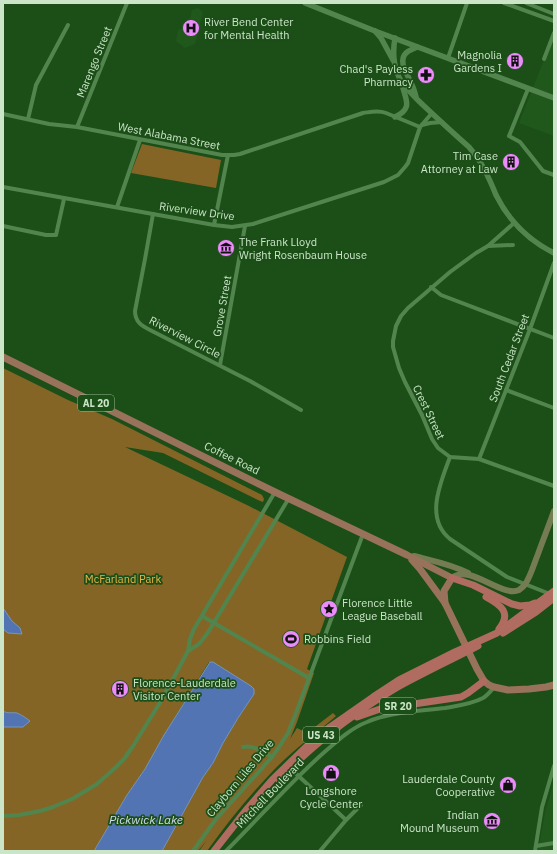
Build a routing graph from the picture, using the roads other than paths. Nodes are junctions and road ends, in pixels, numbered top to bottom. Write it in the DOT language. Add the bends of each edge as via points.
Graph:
graph roads {
  1 [pos="127,3"];
  2 [pos="306,3"];
  3 [pos="467,3"];
  4 [pos="504,3"];
  5 [pos="526,3"];
  6 [pos="554,14"];
  7 [pos="554,21"];
  8 [pos="68,25"];
  9 [pos="375,31"];
  10 [pos="554,33"];
  11 [pos="395,38"];
  12 [pos="417,47"];
  13 [pos="448,58"];
  14 [pos="544,59"];
  15 [pos="395,63"];
  16 [pos="402,82"];
  17 [pos="528,88"];
  18 [pos="416,98"];
  19 [pos="554,98"];
  20 [pos="432,113"];
  21 [pos="3,114"];
  22 [pos="395,117"];
  23 [pos="28,119"];
  24 [pos="442,122"];
  25 [pos="421,126"];
  26 [pos="77,127"];
  27 [pos="140,140"];
  28 [pos="228,155"];
  29 [pos="554,176"];
  30 [pos="3,187"];
  31 [pos="64,199"];
  32 [pos="116,208"];
  33 [pos="153,214"];
  34 [pos="514,223"];
  35 [pos="214,225"];
  36 [pos="3,226"];
  37 [pos="245,226"];
  38 [pos="513,245"];
  39 [pos="488,246"];
  40 [pos="554,253"];
  41 [pos="554,263"];
  42 [pos="432,287"];
  43 [pos="530,329"];
  44 [pos="554,338"];
  45 [pos="3,357"];
  46 [pos="220,365"];
  47 [pos="506,390"];
  48 [pos="554,408"];
  49 [pos="301,410"];
  50 [pos="450,457"];
  51 [pos="479,460"];
  52 [pos="554,486"];
  53 [pos="276,492"];
  54 [pos="289,498"];
  55 [pos="554,511"];
  56 [pos="363,534"];
  57 [pos="407,555"];
  58 [pos="473,576"];
  59 [pos="452,578"];
  60 [pos="526,584"];
  61 [pos="553,594"];
  62 [pos="543,599"];
  63 [pos="444,603"];
  64 [pos="202,616"];
  65 [pos="214,623"];
  66 [pos="497,633"];
  67 [pos="479,643"];
  68 [pos="188,651"];
  69 [pos="456,654"];
  70 [pos="309,678"];
  71 [pos="484,681"];
  72 [pos="554,685"];
  73 [pos="494,687"];
  74 [pos="344,723"];
  75 [pos="334,731"];
  76 [pos="339,739"];
  77 [pos="243,748"];
  78 [pos="272,756"];
  79 [pos="554,766"];
  80 [pos="291,769"];
  81 [pos="298,776"];
  82 [pos="361,805"];
  83 [pos="3,816"];
  84 [pos="346,820"];
  85 [pos="554,843"];
  86 [pos="535,849"];
  87 [pos="193,851"];
  88 [pos="214,851"];
  89 [pos="220,851"];
  90 [pos="226,851"];
  91 [pos="320,851"];
  1 -- 26 [label="street, Marengo Street"];
  2 -- 9 [label="street"];
  3 -- 13 [label="street"];
  4 -- 7 [label="street"];
  5 -- 6 [label="street"];
  8 -- 23 [label="street" via="36,85"];
  9 -- 11 [label="street"];
  9 -- 15 [label="street"];
  10 -- 14 [label="street"];
  11 -- 12 [label="street"];
  11 -- 15 [label="street"];
  12 -- 13 [label="street"];
  12 -- 18 [label="street" via="406,53 403,58 403,65"];
  13 -- 17 [label="street"];
  15 -- 16 [label="street"];
  16 -- 18 [label="street"];
  16 -- 22 [label="street" via="408,103 405,112"];
  17 -- 19 [label="street"];
  17 -- 29 [label="street" via="509,136 520,142 543,171"];
  18 -- 20 [label="street"];
  20 -- 24 [label="street"];
  20 -- 25 [label="street, Riverview Drive"];
  21 -- 23 [label="street, West Alabama Street"];
  22 -- 25 [label="street, West Alabama Street"];
  22 -- 28 [label="street, West Alabama Street" via="382,111 363,113 240,154"];
  23 -- 26 [label="street, West Alabama Street"];
  24 -- 25 [label="street"];
  24 -- 34 [label="street" via="476,155"];
  25 -- 37 [label="street, Riverview Drive" via="408,163 394,178"];
  26 -- 27 [label="street, West Alabama Street"];
  27 -- 28 [label="street, West Alabama Street"];
  27 -- 32 [label="street"];
  28 -- 35 [label="street"];
  30 -- 31 [label="street, Riverview Drive"];
  31 -- 32 [label="street, Riverview Drive"];
  31 -- 36 [label="street" via="56,235"];
  32 -- 33 [label="street, Riverview Drive"];
  33 -- 35 [label="street, Riverview Drive"];
  33 -- 46 [label="street, Riverview Circle" via="134,311 137,321"];
  34 -- 39 [label="street, Crest Street"];
  34 -- 40 [label="street" via="534,242"];
  35 -- 37 [label="street, Riverview Drive" via="232,228"];
  37 -- 46 [label="street, Grove Street"];
  38 -- 39 [label="street"];
  39 -- 42 [label="street, Crest Street" via="458,265"];
  41 -- 43 [label="street, South Cedar Street"];
  42 -- 43 [label="street" via="441,295"];
  42 -- 50 [label="street, Crest Street" via="401,316 394,331 393,347 401,373 432,440"];
  43 -- 44 [label="street"];
  43 -- 47 [label="street, South Cedar Street"];
  45 -- 53 [label="main road, Coffee Road / AL 20"];
  46 -- 49 [label="street, Riverview Circle"];
  47 -- 48 [label="street"];
  47 -- 51 [label="street, South Cedar Street"];
  50 -- 51 [label="street"];
  50 -- 60 [label="street" via="436,504 437,521 442,531 507,577"];
  51 -- 52 [label="street"];
  53 -- 54 [label="main road, Coffee Road / AL 20"];
  53 -- 64 [label="street"];
  54 -- 56 [label="main road, Coffee Road / AL 20"];
  54 -- 65 [label="street"];
  55 -- 60 [label="main road"];
  56 -- 57 [label="main road, Coffee Road / AL 20"];
  56 -- 70 [label="street, Clayborn Liles Drive"];
  57 -- 58 [label="main road" via="444,563"];
  57 -- 59 [label="main road, Coffee Road / AL 20"];
  57 -- 63 [label="main road"];
  58 -- 59 [label="main road" via="457,574"];
  58 -- 60 [label="main road" via="514,591"];
  59 -- 62 [label="highway" via="520,606"];
  59 -- 63 [label="main road" via="444,592"];
  59 -- 66 [label="highway" via="501,607 505,617"];
  60 -- 61 [label="street"];
  61 -- 62 [label="highway, US 43"];
  61 -- 67 [label="highway, US 43" via="518,624 496,638"];
  62 -- 66 [label="highway, US 43"];
  63 -- 71 [label="main road"];
  64 -- 65 [label="street"];
  64 -- 68 [label="street" via="194,629"];
  65 -- 68 [label="street" via="199,644"];
  65 -- 70 [label="street"];
  66 -- 67 [label="highway, US 43"];
  67 -- 69 [label="highway, US 43"];
  68 -- 83 [label="street" via="133,746 124,759 103,779 87,791 53,807"];
  69 -- 74 [label="highway, US 43" via="396,688"];
  69 -- 88 [label="highway, US 43" via="399,680 330,727 272,780"];
  70 -- 78 [label="street, Clayborn Liles Drive" via="288,733"];
  71 -- 73 [label="main road"];
  71 -- 74 [label="highway, SR 20" via="461,697 380,709"];
  72 -- 73 [label="main road" via="508,690"];
  73 -- 76 [label="street, Mitchell Boulevard" via="477,701 394,714 368,721"];
  74 -- 75 [label="highway, US 43"];
  75 -- 76 [label="street"];
  75 -- 80 [label="highway, US 43"];
  76 -- 81 [label="street, Mitchell Boulevard"];
  77 -- 78 [label="street" via="258,748"];
  78 -- 87 [label="street, Clayborn Liles Drive" via="216,819"];
  79 -- 86 [label="street" via="542,807"];
  80 -- 81 [label="street"];
  80 -- 89 [label="highway, US 43" via="254,807"];
  81 -- 84 [label="street"];
  81 -- 90 [label="street, Mitchell Boulevard"];
  82 -- 84 [label="street"];
  84 -- 91 [label="street"];
  85 -- 86 [label="street"];
}
